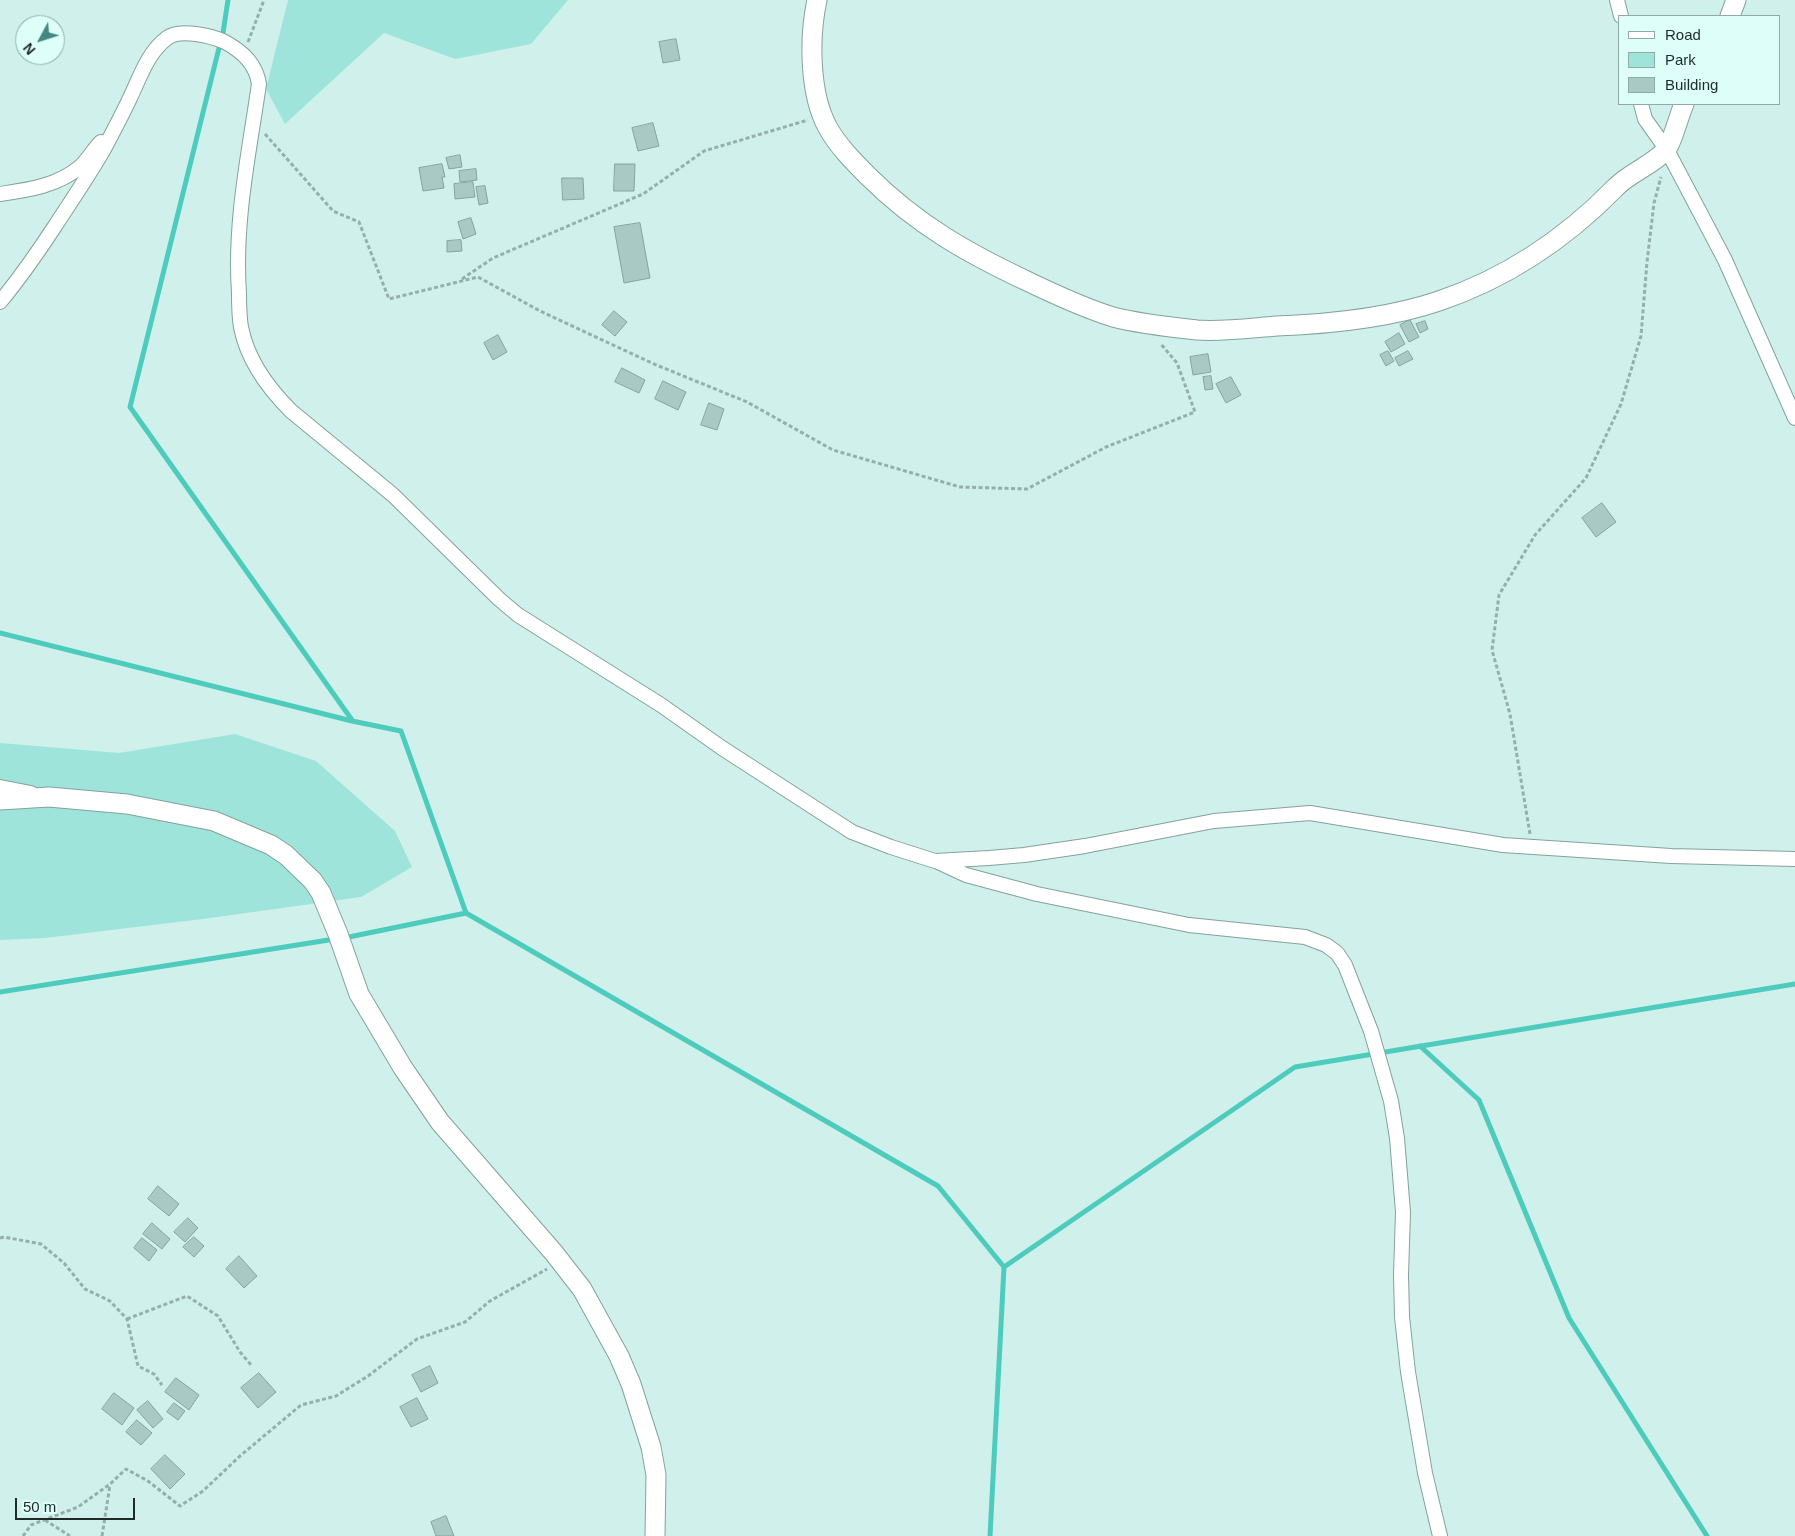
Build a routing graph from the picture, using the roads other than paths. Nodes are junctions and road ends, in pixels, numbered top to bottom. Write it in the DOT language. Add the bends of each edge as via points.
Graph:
graph roads {
  1 [pos="817,0"];
  2 [pos="1617,0"];
  3 [pos="1736,0"];
  4 [pos="1621,15"];
  5 [pos="1730,15"];
  6 [pos="1641,105"];
  7 [pos="1684,105"];
  8 [pos="120,120"];
  9 [pos="1667,150"];
  10 [pos="0,194"];
  11 [pos="0,302"];
  12 [pos="1795,418"];
  13 [pos="0,787"];
  14 [pos="49,797"];
  15 [pos="0,800"];
  16 [pos="1795,859"];
  17 [pos="935,860"];
  18 [pos="655,1536"];
  19 [pos="1440,1536"];
  1 -- 9 [label="main road" via="812,63 816,97 828,129 853,161 888,196 961,248 1060,297 1112,316 1143,323 1200,330 1319,324 1383,315 1438,302 1519,265 1557,240 1589,215 1620,183"];
  2 -- 4 [label="street"];
  3 -- 5 [label="main road"];
  6 -- 9 [label="street" via="1645,119"];
  7 -- 9 [label="main road"];
  8 -- 10 [label="street" via="80,166 60,180 24,192"];
  8 -- 11 [label="street" via="79,190 32,261"];
  8 -- 17 [label="street" via="152,53 169,36 190,33 213,38 243,54 257,72 259,84 239,220 237,253 241,327 266,383 278,398 393,496 518,615 662,705 852,832"];
  9 -- 12 [label="street" via="1725,260"];
  13 -- 14 [label="street"];
  14 -- 15 [label="main road"];
  14 -- 18 [label="main road" via="126,804 214,820 272,845 313,881 340,939 359,994 403,1068 440,1122 582,1289 619,1356 651,1447 656,1474"];
  16 -- 17 [label="street" via="1671,856 1503,845 1310,814 1214,821 1024,855"];
  17 -- 19 [label="street" via="966,875 1037,894 1190,925 1305,937 1326,945 1346,965 1371,1031 1391,1101 1403,1212 1402,1317 1408,1372 1425,1473"];
}
